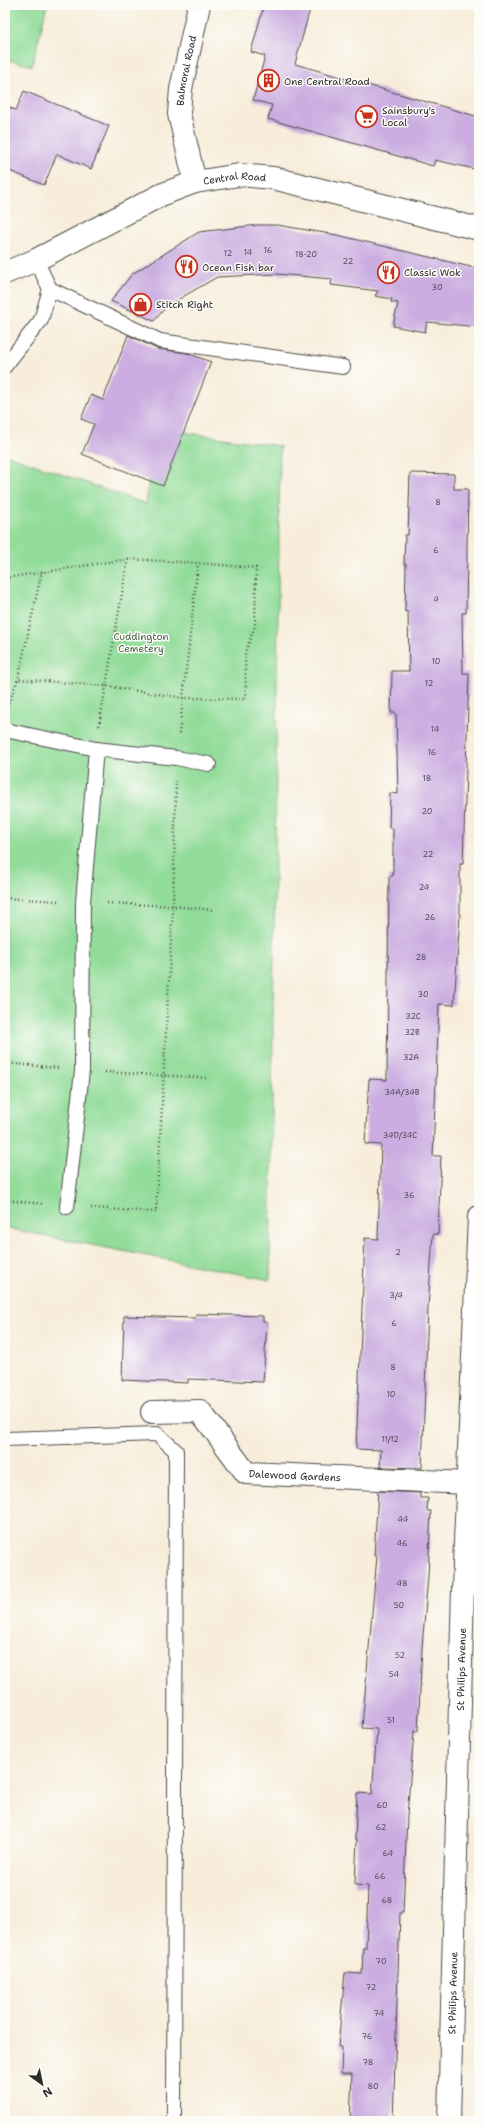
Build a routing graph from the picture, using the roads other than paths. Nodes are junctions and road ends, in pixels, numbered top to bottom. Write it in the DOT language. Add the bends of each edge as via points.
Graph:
graph roads {
  1 [pos="199,5"];
  2 [pos="195,182"];
  3 [pos="479,229"];
  4 [pos="36,260"];
  5 [pos="5,273"];
  6 [pos="50,289"];
  7 [pos="5,366"];
  8 [pos="343,367"];
  9 [pos="5,730"];
  10 [pos="96,750"];
  11 [pos="209,764"];
  12 [pos="67,1206"];
  13 [pos="479,1217"];
  14 [pos="152,1412"];
  15 [pos="5,1439"];
  16 [pos="474,1457"];
  17 [pos="468,1483"];
  18 [pos="471,1588"];
  19 [pos="174,2121"];
  20 [pos="449,2121"];
  1 -- 2 [label="street, Balmoral Road" via="181,89 179,114"];
  2 -- 3 [label="street, Central Road" via="240,175 273,178"];
  2 -- 4 [label="street, Central Road" via="142,204"];
  4 -- 5 [label="street, Central Road"];
  4 -- 6 [label="lane"];
  6 -- 7 [label="lane" via="41,320"];
  6 -- 8 [label="lane" via="160,341"];
  9 -- 10 [label="lane"];
  10 -- 11 [label="lane"];
  10 -- 12 [label="lane" via="83,902 82,1070"];
  13 -- 16 [label="street, St Philips Avenue"];
  14 -- 17 [label="street, Dalewood Gardens" via="200,1411 246,1473"];
  15 -- 19 [label="lane" via="157,1434 176,1451"];
  16 -- 17 [label="street, St Philips Avenue"];
  17 -- 18 [label="street, St Philips Avenue"];
  18 -- 20 [label="street, St Philips Avenue"];
}
